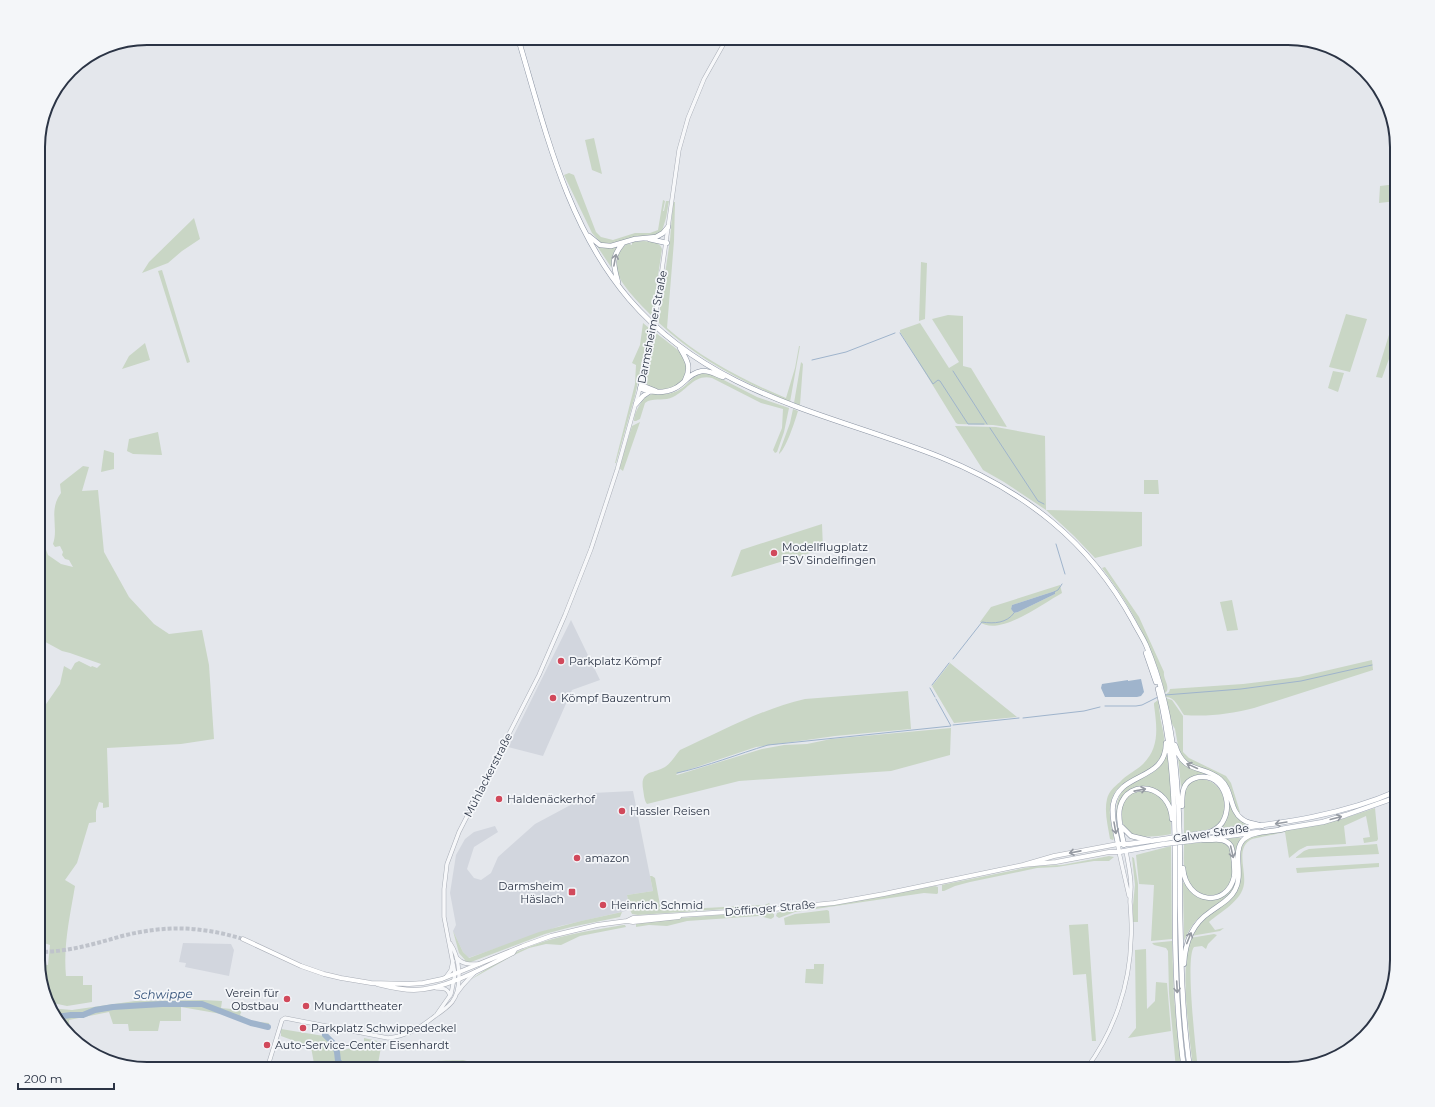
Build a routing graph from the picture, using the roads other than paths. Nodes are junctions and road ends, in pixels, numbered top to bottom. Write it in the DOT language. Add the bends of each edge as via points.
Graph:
graph roads {
  1 [pos="520,45"];
  2 [pos="723,45"];
  3 [pos="668,227"];
  4 [pos="585,232"];
  5 [pos="648,238"];
  6 [pos="656,238"];
  7 [pos="667,241"];
  8 [pos="623,243"];
  9 [pos="618,285"];
  10 [pos="679,346"];
  11 [pos="728,377"];
  12 [pos="685,381"];
  13 [pos="640,386"];
  14 [pos="656,391"];
  15 [pos="649,392"];
  16 [pos="636,404"];
  17 [pos="565,615"];
  18 [pos="1163,704"];
  19 [pos="1168,720"];
  20 [pos="1166,731"];
  21 [pos="1390,794"];
  22 [pos="1390,799"];
  23 [pos="1180,817"];
  24 [pos="1121,826"];
  25 [pos="1262,826"];
  26 [pos="1284,829"];
  27 [pos="1210,832"];
  28 [pos="1190,838"];
  29 [pos="1200,839"];
  30 [pos="1152,840"];
  31 [pos="1118,844"];
  32 [pos="1124,845"];
  33 [pos="1126,851"];
  34 [pos="1119,852"];
  35 [pos="1175,852"];
  36 [pos="1180,858"];
  37 [pos="1023,865"];
  38 [pos="846,901"];
  39 [pos="1130,901"];
  40 [pos="243,939"];
  41 [pos="517,948"];
  42 [pos="455,958"];
  43 [pos="480,964"];
  44 [pos="476,972"];
  45 [pos="457,973"];
  46 [pos="1182,976"];
  47 [pos="446,977"];
  48 [pos="456,980"];
  49 [pos="371,983"];
  50 [pos="432,988"];
  51 [pos="450,996"];
  52 [pos="455,998"];
  53 [pos="437,1014"];
  54 [pos="269,1062"];
  55 [pos="1090,1062"];
  56 [pos="1183,1062"];
  57 [pos="1189,1062"];
  1 -- 4 [label="main road" via="554,158"];
  2 -- 3 [label="street, Darmsheimer Straße" via="704,78 688,118 677,163"];
  3 -- 6 [label="main road"];
  3 -- 7 [label="street, Darmsheimer Straße"];
  4 -- 8 [label="main road" via="600,245"];
  4 -- 9 [label="main road"];
  5 -- 6 [label="main road"];
  5 -- 7 [label="main road"];
  5 -- 8 [label="main road"];
  6 -- 7 [label="main road"];
  7 -- 13 [label="street, Darmsheimer Straße, bridge" via="656,312"];
  9 -- 8 [label="main road, one-way" via="613,261"];
  9 -- 10 [label="main road" via="647,318"];
  10 -- 11 [label="main road"];
  10 -- 12 [label="main road" via="689,365"];
  11 -- 12 [label="main road" via="703,371"];
  11 -- 18 [label="main road" via="794,406 946,460 985,477 1013,493 1053,522 1084,552 1114,589 1136,626"];
  12 -- 14 [label="main road" via="670,391"];
  13 -- 14 [label="main road"];
  13 -- 15 [label="main road"];
  13 -- 16 [label="street, Darmsheimer Straße"];
  14 -- 15 [label="main road"];
  15 -- 16 [label="main road"];
  16 -- 17 [label="street, Darmsheimer Straße" via="608,501"];
  17 -- 42 [label="street, Mühlackerstraße" via="539,675 458,832 447,864 444,876 444,917 449,946"];
  18 -- 19 [label="main road"];
  18 -- 20 [label="main road"];
  19 -- 23 [label="main road"];
  25 -- 19 [label="main road, one-way" via="1248,823 1238,816 1229,792 1221,780 1183,761 1176,750"];
  20 -- 31 [label="main road, one-way" via="1166,750 1159,764 1152,771 1130,782 1116,795 1113,812"];
  20 -- 35 [label="main road" via="1174,804"];
  21 -- 25 [label="main road, Calwer Straße, one-way" via="1350,808"];
  26 -- 22 [label="main road, Calwer Straße, one-way" via="1322,822"];
  23 -- 27 [label="main road" via="1185,785 1199,777 1212,779 1218,782 1224,791 1227,807 1222,824"];
  23 -- 36 [label="main road"];
  24 -- 30 [label="main road" via="1131,836"];
  24 -- 32 [label="main road"];
  24 -- 35 [label="main road, one-way" via="1120,809 1126,797 1140,789 1154,790 1160,794 1170,809 1172,847"];
  25 -- 27 [label="main road, Calwer Straße"];
  26 -- 29 [label="main road, Calwer Straße"];
  46 -- 26 [label="main road, one-way" via="1185,948 1192,932 1204,916 1227,900 1237,886 1240,876 1239,851 1244,840 1251,835"];
  27 -- 28 [label="main road, Calwer Straße"];
  28 -- 29 [label="main road, Calwer Straße"];
  28 -- 30 [label="main road, Calwer Straße, bridge"];
  28 -- 33 [label="main road, Calwer Straße, bridge"];
  29 -- 36 [label="main road, one-way" via="1222,840 1231,846 1234,872 1227,890 1218,896 1208,898 1195,893 1186,882"];
  30 -- 32 [label="main road, Calwer Straße"];
  31 -- 32 [label="main road, Calwer Straße"];
  31 -- 34 [label="main road"];
  31 -- 37 [label="main road, Calwer Straße, one-way" via="1054,856"];
  32 -- 33 [label="main road"];
  33 -- 34 [label="main road, Calwer Straße"];
  33 -- 39 [label="street" via="1131,886"];
  34 -- 37 [label="main road, Calwer Straße"];
  34 -- 39 [label="street"];
  35 -- 56 [label="main road, one-way" via="1177,982"];
  36 -- 46 [label="main road"];
  37 -- 38 [label="main road, Calwer Straße"];
  38 -- 41 [label="main road, Döffinger Straße" via="774,909 633,918 566,932"];
  39 -- 55 [label="street" via="1132,925 1128,973 1117,1011"];
  40 -- 49 [label="main road" via="316,972"];
  41 -- 43 [label="main road, Döffinger Straße"];
  41 -- 44 [label="main road, Döffinger Straße" via="513,953"];
  42 -- 43 [label="street" via="465,963"];
  42 -- 45 [label="street, Mühlackerstraße"];
  42 -- 47 [label="street"];
  43 -- 45 [label="main road, Döffinger Straße"];
  44 -- 48 [label="main road, Döffinger Straße"];
  44 -- 52 [label="street"];
  45 -- 47 [label="main road, Döffinger Straße"];
  45 -- 48 [label="street, Mühlackerstraße"];
  46 -- 57 [label="main road"];
  47 -- 49 [label="main road, Döffinger Straße" via="416,984"];
  48 -- 50 [label="main road, Döffinger Straße"];
  48 -- 51 [label="street"];
  48 -- 52 [label="street"];
  49 -- 50 [label="main road, Döffinger Straße" via="407,990"];
  50 -- 51 [label="street" via="446,989"];
  51 -- 53 [label="street"];
  52 -- 53 [label="street" via="447,1008"];
  53 -- 54 [label="street" via="412,1032 388,1038 283,1019"];
}
